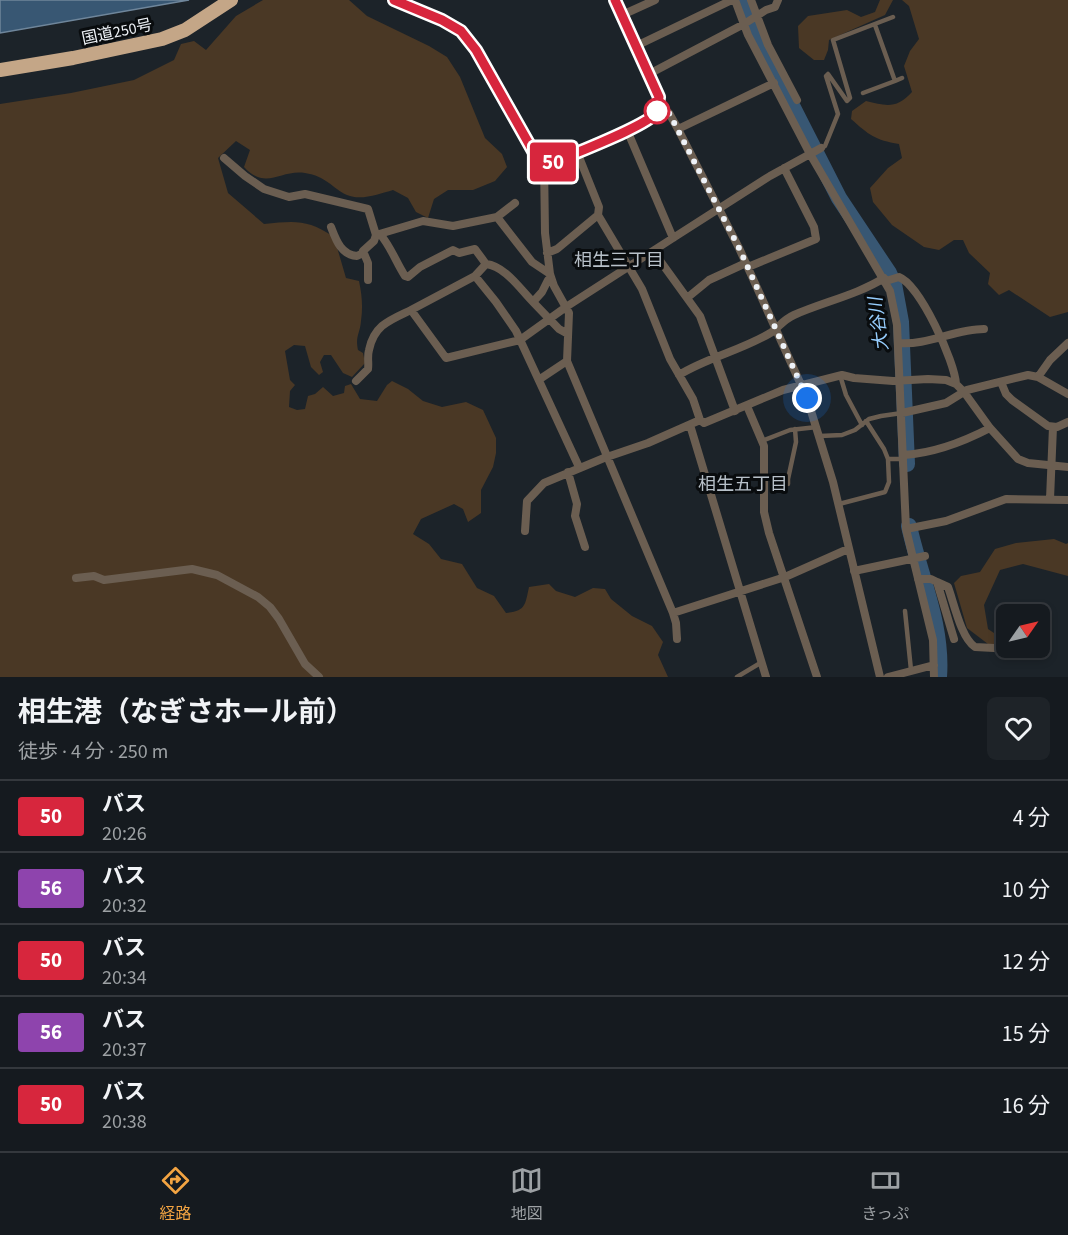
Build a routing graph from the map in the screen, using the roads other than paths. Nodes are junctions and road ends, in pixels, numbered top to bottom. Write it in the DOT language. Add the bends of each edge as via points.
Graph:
graph roads {
  1 [pos="231,0"];
  2 [pos="394,0"];
  3 [pos="615,0"];
  4 [pos="655,0"];
  5 [pos="734,0"];
  6 [pos="751,0"];
  7 [pos="778,0"];
  8 [pos="622,15"];
  9 [pos="893,17"];
  10 [pos="750,20"];
  11 [pos="875,25"];
  12 [pos="636,46"];
  13 [pos="0,70"];
  14 [pos="649,74"];
  15 [pos="902,78"];
  16 [pos="895,81"];
  17 [pos="774,83"];
  18 [pos="863,93"];
  19 [pos="797,100"];
  20 [pos="659,105"];
  21 [pos="678,129"];
  22 [pos="627,130"];
  23 [pos="577,152"];
  24 [pos="815,152"];
  25 [pos="224,158"];
  26 [pos="544,161"];
  27 [pos="784,168"];
  28 [pos="515,203"];
  29 [pos="720,210"];
  30 [pos="598,215"];
  31 [pos="497,217"];
  32 [pos="331,227"];
  33 [pos="378,234"];
  34 [pos="673,238"];
  35 [pos="653,251"];
  36 [pos="363,253"];
  37 [pos="547,253"];
  38 [pos="486,264"];
  39 [pos="747,265"];
  40 [pos="629,267"];
  41 [pos="475,276"];
  42 [pos="550,277"];
  43 [pos="889,279"];
  44 [pos="368,280"];
  45 [pos="687,298"];
  46 [pos="533,302"];
  47 [pos="567,307"];
  48 [pos="411,310"];
  49 [pos="549,319"];
  50 [pos="776,327"];
  51 [pos="984,329"];
  52 [pos="568,334"];
  53 [pos="941,336"];
  54 [pos="520,340"];
  55 [pos="902,343"];
  56 [pos="1068,343"];
  57 [pos="714,357"];
  58 [pos="567,361"];
  59 [pos="679,375"];
  60 [pos="840,375"];
  61 [pos="1038,377"];
  62 [pos="540,379"];
  63 [pos="904,380"];
  64 [pos="356,381"];
  65 [pos="1001,382"];
  66 [pos="801,384"];
  67 [pos="956,384"];
  68 [pos="964,392"];
  69 [pos="1068,394"];
  70 [pos="747,406"];
  71 [pos="735,411"];
  72 [pos="906,413"];
  73 [pos="700,420"];
  74 [pos="1068,422"];
  75 [pos="864,423"];
  76 [pos="690,425"];
  77 [pos="1053,427"];
  78 [pos="990,428"];
  79 [pos="795,429"];
  80 [pos="819,431"];
  81 [pos="762,441"];
  82 [pos="907,456"];
  83 [pos="607,457"];
  84 [pos="888,459"];
  85 [pos="1051,466"];
  86 [pos="579,467"];
  87 [pos="1068,467"];
  88 [pos="568,472"];
  89 [pos="788,484"];
  90 [pos="1050,499"];
  91 [pos="1068,500"];
  92 [pos="838,504"];
  93 [pos="909,529"];
  94 [pos="525,531"];
  95 [pos="585,548"];
  96 [pos="848,549"];
  97 [pos="925,556"];
  98 [pos="913,558"];
  99 [pos="854,571"];
  100 [pos="784,577"];
  101 [pos="76,578"];
  102 [pos="927,580"];
  103 [pos="741,591"];
  104 [pos="905,611"];
  105 [pos="673,613"];
  106 [pos="677,639"];
  107 [pos="954,639"];
  108 [pos="996,648"];
  109 [pos="762,662"];
  110 [pos="934,665"];
  111 [pos="911,670"];
  112 [pos="319,677"];
  113 [pos="737,677"];
  114 [pos="766,677"];
  115 [pos="817,677"];
  116 [pos="880,677"];
  117 [pos="888,677"];
  118 [pos="934,677"];
  1 -- 13 [label="highway, 国道250号" via="185,30 162,39"];
  2 -- 26 [label="street" via="461,31 476,50 533,151"];
  3 -- 8 [label="street"];
  4 -- 8 [label="street"];
  5 -- 10 [label="street"];
  5 -- 12 [label="street"];
  6 -- 10 [label="street"];
  7 -- 10 [label="street" via="774,7"];
  8 -- 12 [label="street"];
  9 -- 11 [label="lane"];
  10 -- 14 [label="street"];
  10 -- 17 [label="street"];
  10 -- 19 [label="street"];
  11 -- 16 [label="lane"];
  11 -- 24 [label="lane" via="832,42 850,98 847,101 828,74 838,114 825,146"];
  12 -- 14 [label="street"];
  14 -- 20 [label="street"];
  15 -- 16 [label="lane"];
  16 -- 18 [label="lane"];
  17 -- 21 [label="street"];
  17 -- 24 [label="street"];
  20 -- 21 [label="street"];
  20 -- 22 [label="street" via="654,116"];
  21 -- 29 [label="street"];
  22 -- 23 [label="street"];
  22 -- 34 [label="street"];
  23 -- 26 [label="street" via="557,161"];
  23 -- 30 [label="street" via="599,207"];
  24 -- 27 [label="street"];
  24 -- 43 [label="street" via="856,234"];
  25 -- 33 [label="street" via="264,189 289,197 305,194 368,209"];
  26 -- 37 [label="street"];
  27 -- 29 [label="street"];
  27 -- 39 [label="street" via="816,238"];
  28 -- 31 [label="street"];
  29 -- 34 [label="street"];
  29 -- 39 [label="street"];
  30 -- 37 [label="street" via="558,249"];
  30 -- 40 [label="street"];
  31 -- 33 [label="street" via="453,226 423,221"];
  31 -- 42 [label="street" via="532,262"];
  32 -- 36 [label="street" via="345,252 351,256"];
  33 -- 36 [label="street"];
  33 -- 38 [label="street" via="390,245 405,276 453,250 459,253 475,249"];
  34 -- 35 [label="street"];
  35 -- 40 [label="street"];
  35 -- 45 [label="street"];
  36 -- 44 [label="street" via="368,262"];
  37 -- 42 [label="street"];
  38 -- 41 [label="street"];
  38 -- 46 [label="street" via="509,277"];
  39 -- 45 [label="street" via="709,280"];
  39 -- 50 [label="street"];
  40 -- 47 [label="street"];
  40 -- 59 [label="street"];
  41 -- 48 [label="street"];
  41 -- 54 [label="street"];
  42 -- 46 [label="street"];
  42 -- 47 [label="street"];
  43 -- 50 [label="street" via="795,315"];
  43 -- 53 [label="street" via="910,283"];
  43 -- 55 [label="street"];
  45 -- 57 [label="street" via="700,316"];
  46 -- 49 [label="street"];
  47 -- 49 [label="street"];
  47 -- 52 [label="street"];
  48 -- 54 [label="street" via="446,358"];
  48 -- 64 [label="street" via="384,322 378,329 369,348 368,369"];
  49 -- 52 [label="street"];
  49 -- 54 [label="street"];
  50 -- 57 [label="street"];
  50 -- 66 [label="street"];
  51 -- 53 [label="street"];
  52 -- 58 [label="street"];
  53 -- 55 [label="street"];
  53 -- 67 [label="street"];
  54 -- 62 [label="street"];
  55 -- 63 [label="street"];
  56 -- 61 [label="street"];
  57 -- 59 [label="street"];
  57 -- 71 [label="street"];
  58 -- 62 [label="street"];
  58 -- 83 [label="street"];
  59 -- 73 [label="street"];
  60 -- 63 [label="street"];
  60 -- 66 [label="street"];
  60 -- 75 [label="lane" via="846,395"];
  61 -- 65 [label="street" via="1028,375"];
  61 -- 69 [label="street"];
  62 -- 86 [label="street"];
  63 -- 67 [label="street" via="928,378"];
  63 -- 72 [label="street"];
  65 -- 68 [label="street"];
  65 -- 77 [label="street" via="1012,400"];
  66 -- 70 [label="street"];
  66 -- 80 [label="street"];
  67 -- 68 [label="street"];
  68 -- 72 [label="street" via="946,403"];
  68 -- 78 [label="street"];
  70 -- 71 [label="street"];
  70 -- 81 [label="street"];
  71 -- 73 [label="street" via="704,423"];
  72 -- 75 [label="lane"];
  72 -- 82 [label="street"];
  73 -- 76 [label="street"];
  74 -- 77 [label="street"];
  75 -- 80 [label="lane" via="842,435"];
  75 -- 84 [label="lane"];
  76 -- 83 [label="street"];
  76 -- 103 [label="street"];
  77 -- 85 [label="street"];
  78 -- 82 [label="street" via="954,445"];
  78 -- 85 [label="street" via="1018,459"];
  79 -- 80 [label="lane"];
  79 -- 81 [label="lane"];
  79 -- 89 [label="lane"];
  80 -- 92 [label="street"];
  81 -- 100 [label="street" via="764,512"];
  82 -- 84 [label="lane"];
  82 -- 93 [label="street"];
  83 -- 86 [label="street"];
  83 -- 105 [label="street"];
  84 -- 92 [label="lane" via="889,482 885,492"];
  85 -- 87 [label="street"];
  85 -- 90 [label="street"];
  86 -- 88 [label="street"];
  88 -- 94 [label="street" via="533,493 526,507"];
  88 -- 95 [label="street"];
  90 -- 91 [label="street"];
  90 -- 93 [label="street" via="1006,500"];
  92 -- 96 [label="street"];
  93 -- 98 [label="street"];
  96 -- 99 [label="street"];
  96 -- 100 [label="street"];
  97 -- 98 [label="street"];
  98 -- 99 [label="street"];
  98 -- 102 [label="street"];
  99 -- 116 [label="street"];
  100 -- 103 [label="street"];
  100 -- 115 [label="street"];
  101 -- 112 [label="street" via="94,576 104,580 192,569 217,575 270,607 305,664"];
  102 -- 107 [label="street"];
  102 -- 108 [label="street" via="948,587 971,645"];
  102 -- 110 [label="street"];
  103 -- 105 [label="street"];
  103 -- 109 [label="street"];
  104 -- 111 [label="lane"];
  105 -- 106 [label="street"];
  109 -- 113 [label="lane"];
  109 -- 114 [label="street"];
  110 -- 111 [label="street"];
  110 -- 118 [label="street"];
  111 -- 117 [label="street"];
}
